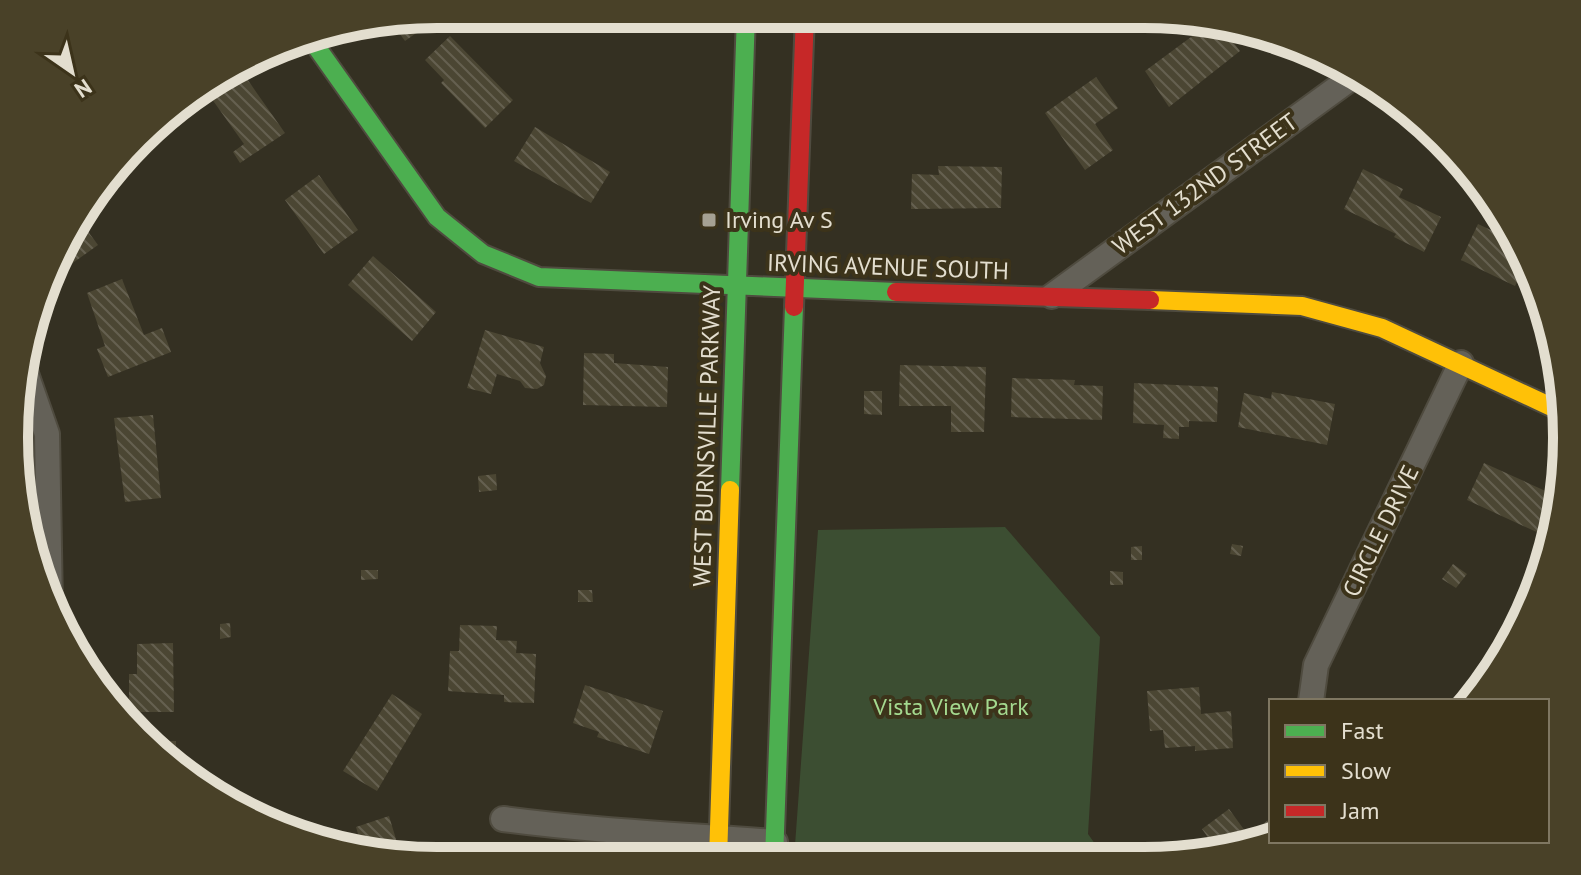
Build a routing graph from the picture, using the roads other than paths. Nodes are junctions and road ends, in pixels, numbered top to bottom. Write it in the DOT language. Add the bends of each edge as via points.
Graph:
graph roads {
  1 [pos="745,28"];
  2 [pos="805,28"];
  3 [pos="316,47"];
  4 [pos="1346,82"];
  5 [pos="736,286"];
  6 [pos="796,290"];
  7 [pos="1052,296"];
  8 [pos="1461,363"];
  9 [pos="31,389"];
  10 [pos="1552,407"];
  11 [pos="49,567"];
  12 [pos="1311,699"];
  13 [pos="503,819"];
  14 [pos="711,847"];
  15 [pos="718,847"];
  16 [pos="775,847"];
  1 -- 5 [label="street, WEST BURNSVILLE PARKWAY"];
  2 -- 6 [label="street"];
  3 -- 5 [label="street, IRVING AVENUE SOUTH" via="437,217 483,254 539,277"];
  4 -- 7 [label="street, WEST 132ND STREET"];
  5 -- 6 [label="street, IRVING AVENUE SOUTH"];
  5 -- 15 [label="street, WEST BURNSVILLE PARKWAY"];
  6 -- 7 [label="street, IRVING AVENUE SOUTH"];
  6 -- 16 [label="street"];
  7 -- 8 [label="street, IRVING AVENUE SOUTH" via="1302,306 1382,328"];
  8 -- 10 [label="street, IRVING AVENUE SOUTH"];
  8 -- 12 [label="street, CIRCLE DRIVE" via="1316,665"];
  9 -- 11 [label="street" via="47,434"];
  13 -- 14 [label="street"];
}
